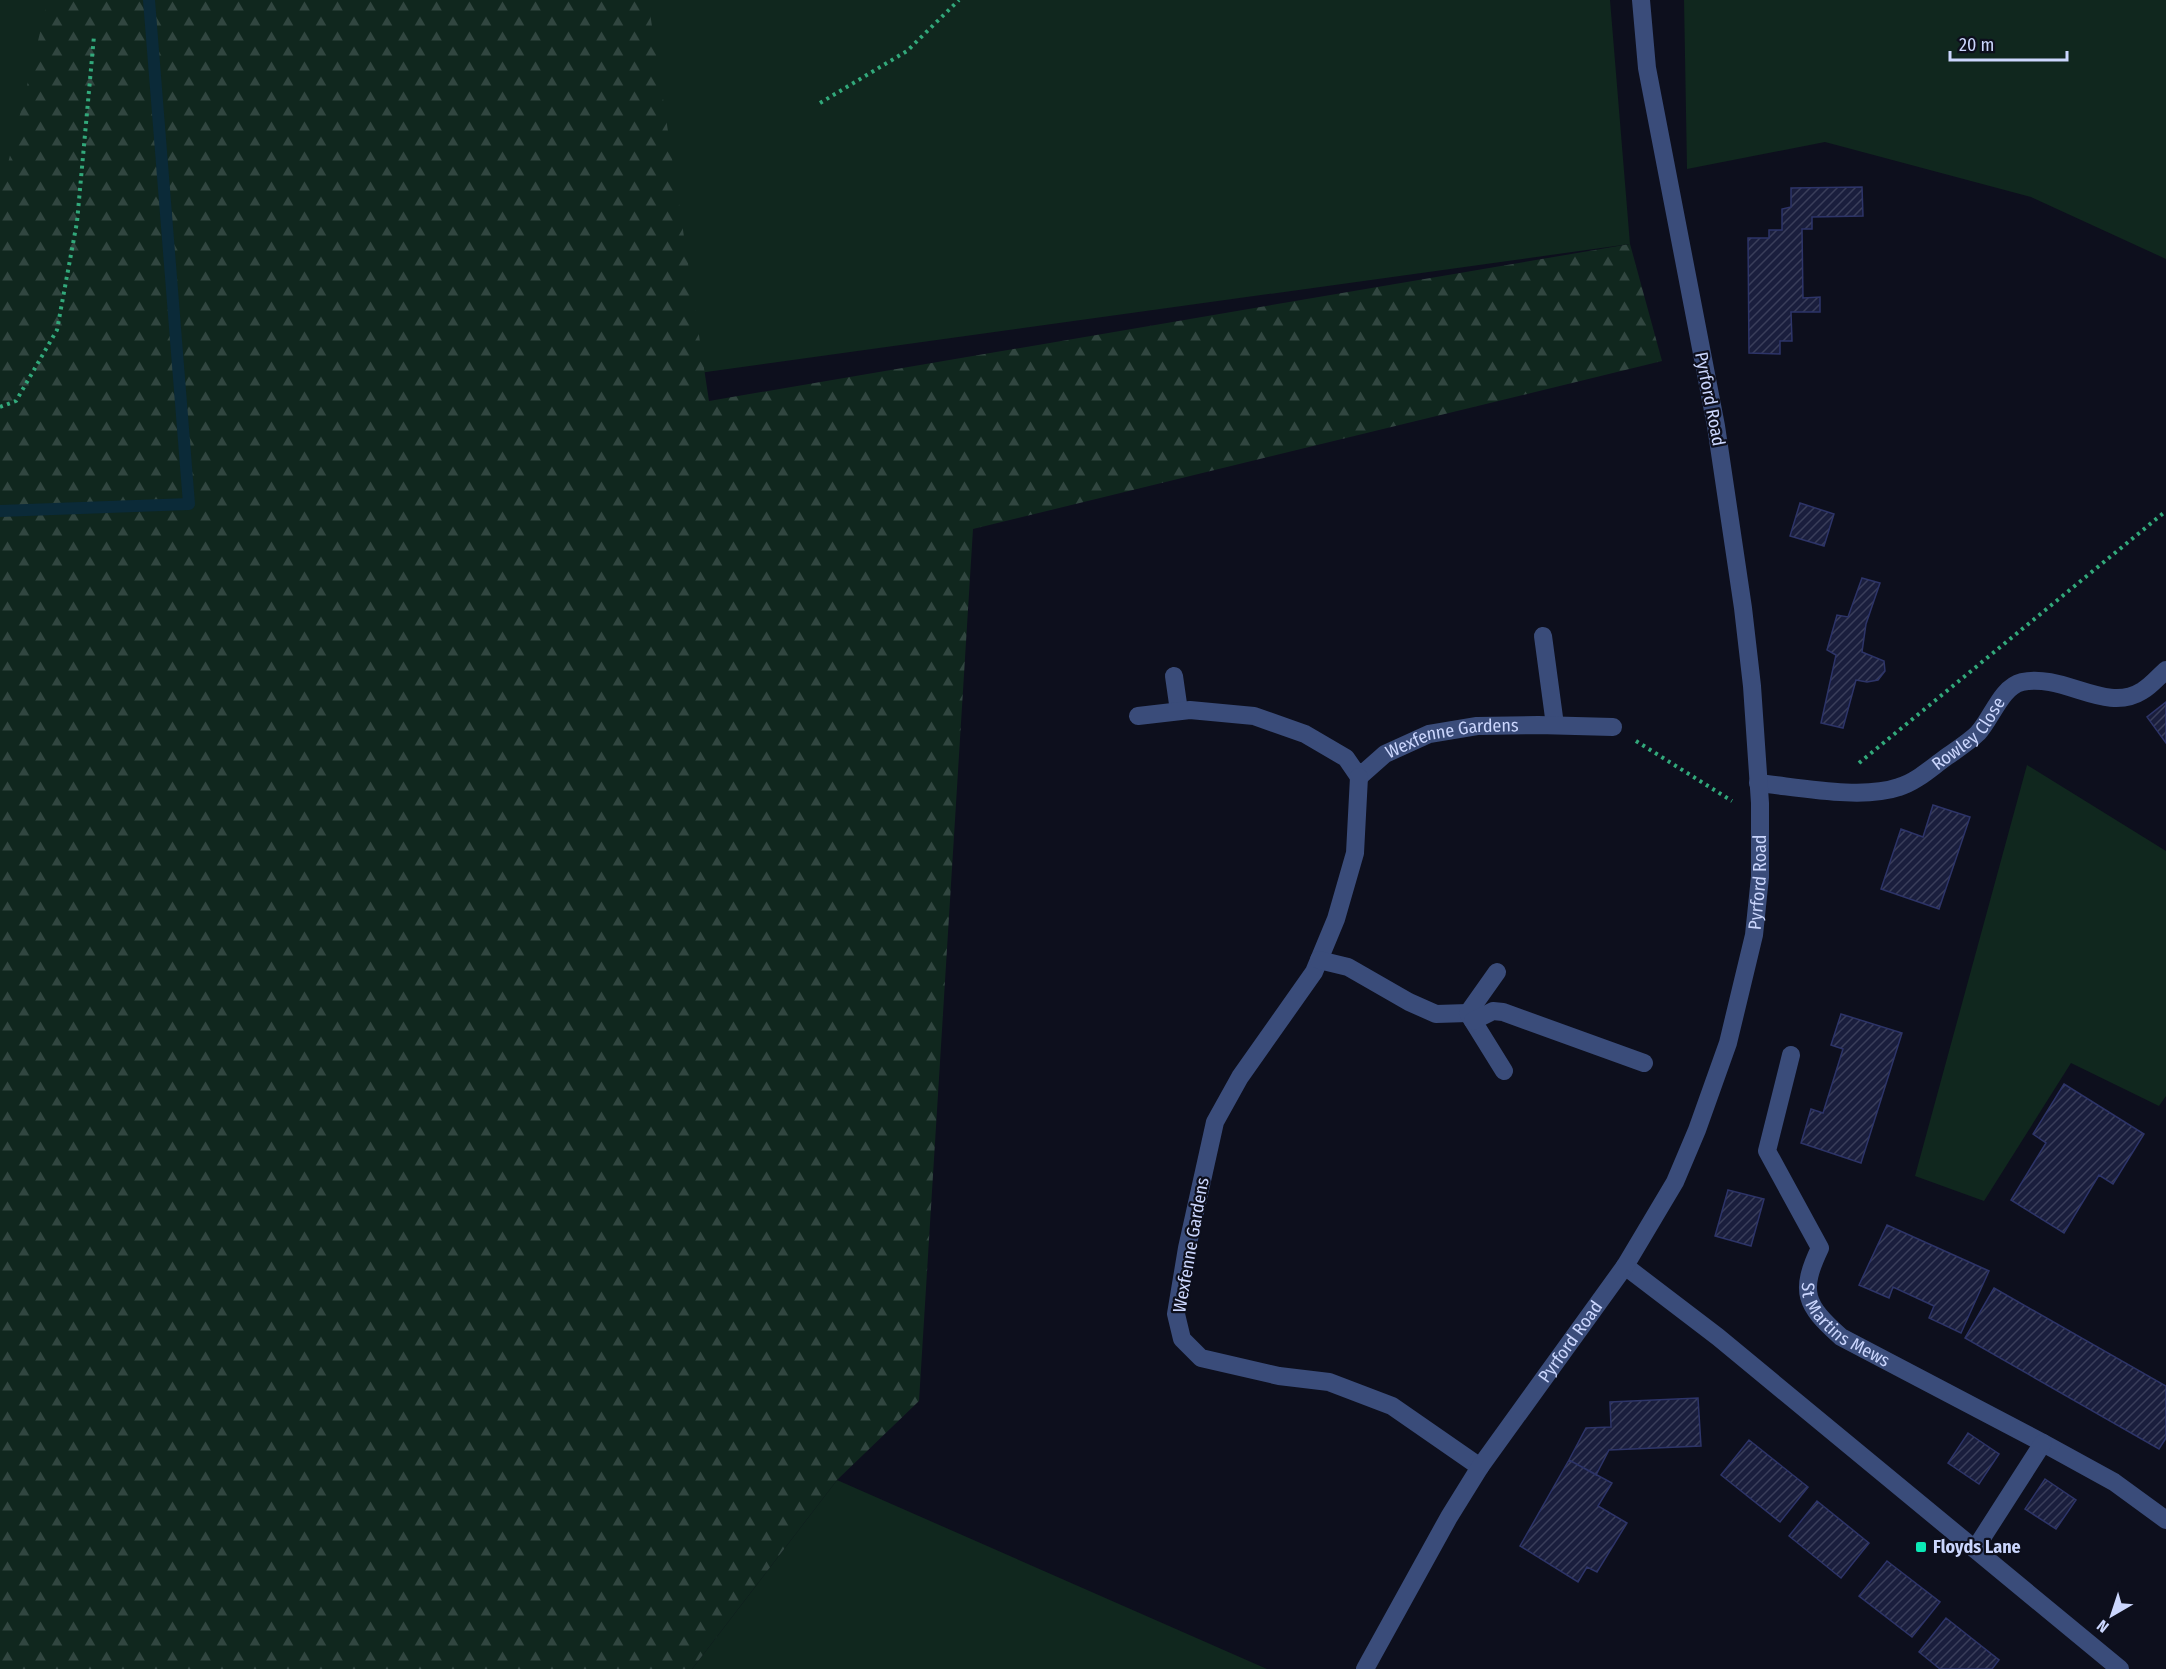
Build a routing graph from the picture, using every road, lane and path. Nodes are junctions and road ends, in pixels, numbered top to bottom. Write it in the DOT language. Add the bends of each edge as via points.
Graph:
graph roads {
  1 [pos="959,0"];
  2 [pos="1641,0"];
  3 [pos="94,36"];
  4 [pos="820,103"];
  5 [pos="0,407"];
  6 [pos="2166,511"];
  7 [pos="1543,636"];
  8 [pos="2166,670"];
  9 [pos="1174,676"];
  10 [pos="1179,711"];
  11 [pos="1138,716"];
  12 [pos="1555,726"];
  13 [pos="1612,727"];
  14 [pos="1359,777"];
  15 [pos="1758,783"];
  16 [pos="1826,790"];
  17 [pos="1760,803"];
  18 [pos="1319,960"];
  19 [pos="1497,972"];
  20 [pos="1471,1017"];
  21 [pos="1791,1055"];
  22 [pos="1644,1064"];
  23 [pos="1504,1071"];
  24 [pos="1625,1266"];
  25 [pos="2043,1443"];
  26 [pos="1480,1467"];
  27 [pos="2166,1520"];
  28 [pos="1975,1548"];
  29 [pos="1365,1669"];
  30 [pos="2120,1669"];
  1 -- 4 [label="path" via="907,51"];
  2 -- 15 [label="street, Pyrford Road" via="1647,68 1718,437 1743,608"];
  3 -- 5 [label="path" via="77,222 57,330 16,401"];
  6 -- 16 [label="path"];
  7 -- 12 [label="street"];
  8 -- 16 [label="street, Rowley Close" via="2141,692 2124,697 2094,695 2041,680 2019,682 2007,692 1978,733 1922,775 1900,787 1871,792"];
  9 -- 10 [label="street"];
  10 -- 11 [label="street"];
  10 -- 14 [label="street" via="1254,716 1305,734 1346,758"];
  12 -- 13 [label="street, Wexfenne Gardens"];
  12 -- 14 [label="street, Wexfenne Gardens" via="1478,726 1429,734 1385,754"];
  13 -- 17 [label="path" via="1730,801"];
  14 -- 18 [label="street, Wexfenne Gardens" via="1355,853 1336,919"];
  15 -- 16 [label="street, Rowley Close"];
  15 -- 17 [label="street, Pyrford Road"];
  17 -- 24 [label="street, Pyrford Road" via="1760,877 1754,935 1728,1043 1675,1182"];
  18 -- 20 [label="street" via="1348,967 1436,1014"];
  18 -- 26 [label="street, Wexfenne Gardens" via="1240,1077 1215,1122 1176,1314 1182,1339 1201,1358 1279,1376 1329,1382 1392,1406"];
  19 -- 20 [label="street"];
  20 -- 22 [label="street" via="1503,1012"];
  20 -- 23 [label="street"];
  21 -- 25 [label="street, St Martins Mews" via="1767,1151 1820,1248 1809,1272 1814,1310 1841,1337"];
  24 -- 26 [label="street, Pyrford Road"];
  24 -- 28 [label="street" via="1718,1337"];
  25 -- 27 [label="street, St Martins Mews" via="2114,1482"];
  25 -- 28 [label="street"];
  26 -- 29 [label="street, Pyrford Road"];
  28 -- 30 [label="street"];
}
